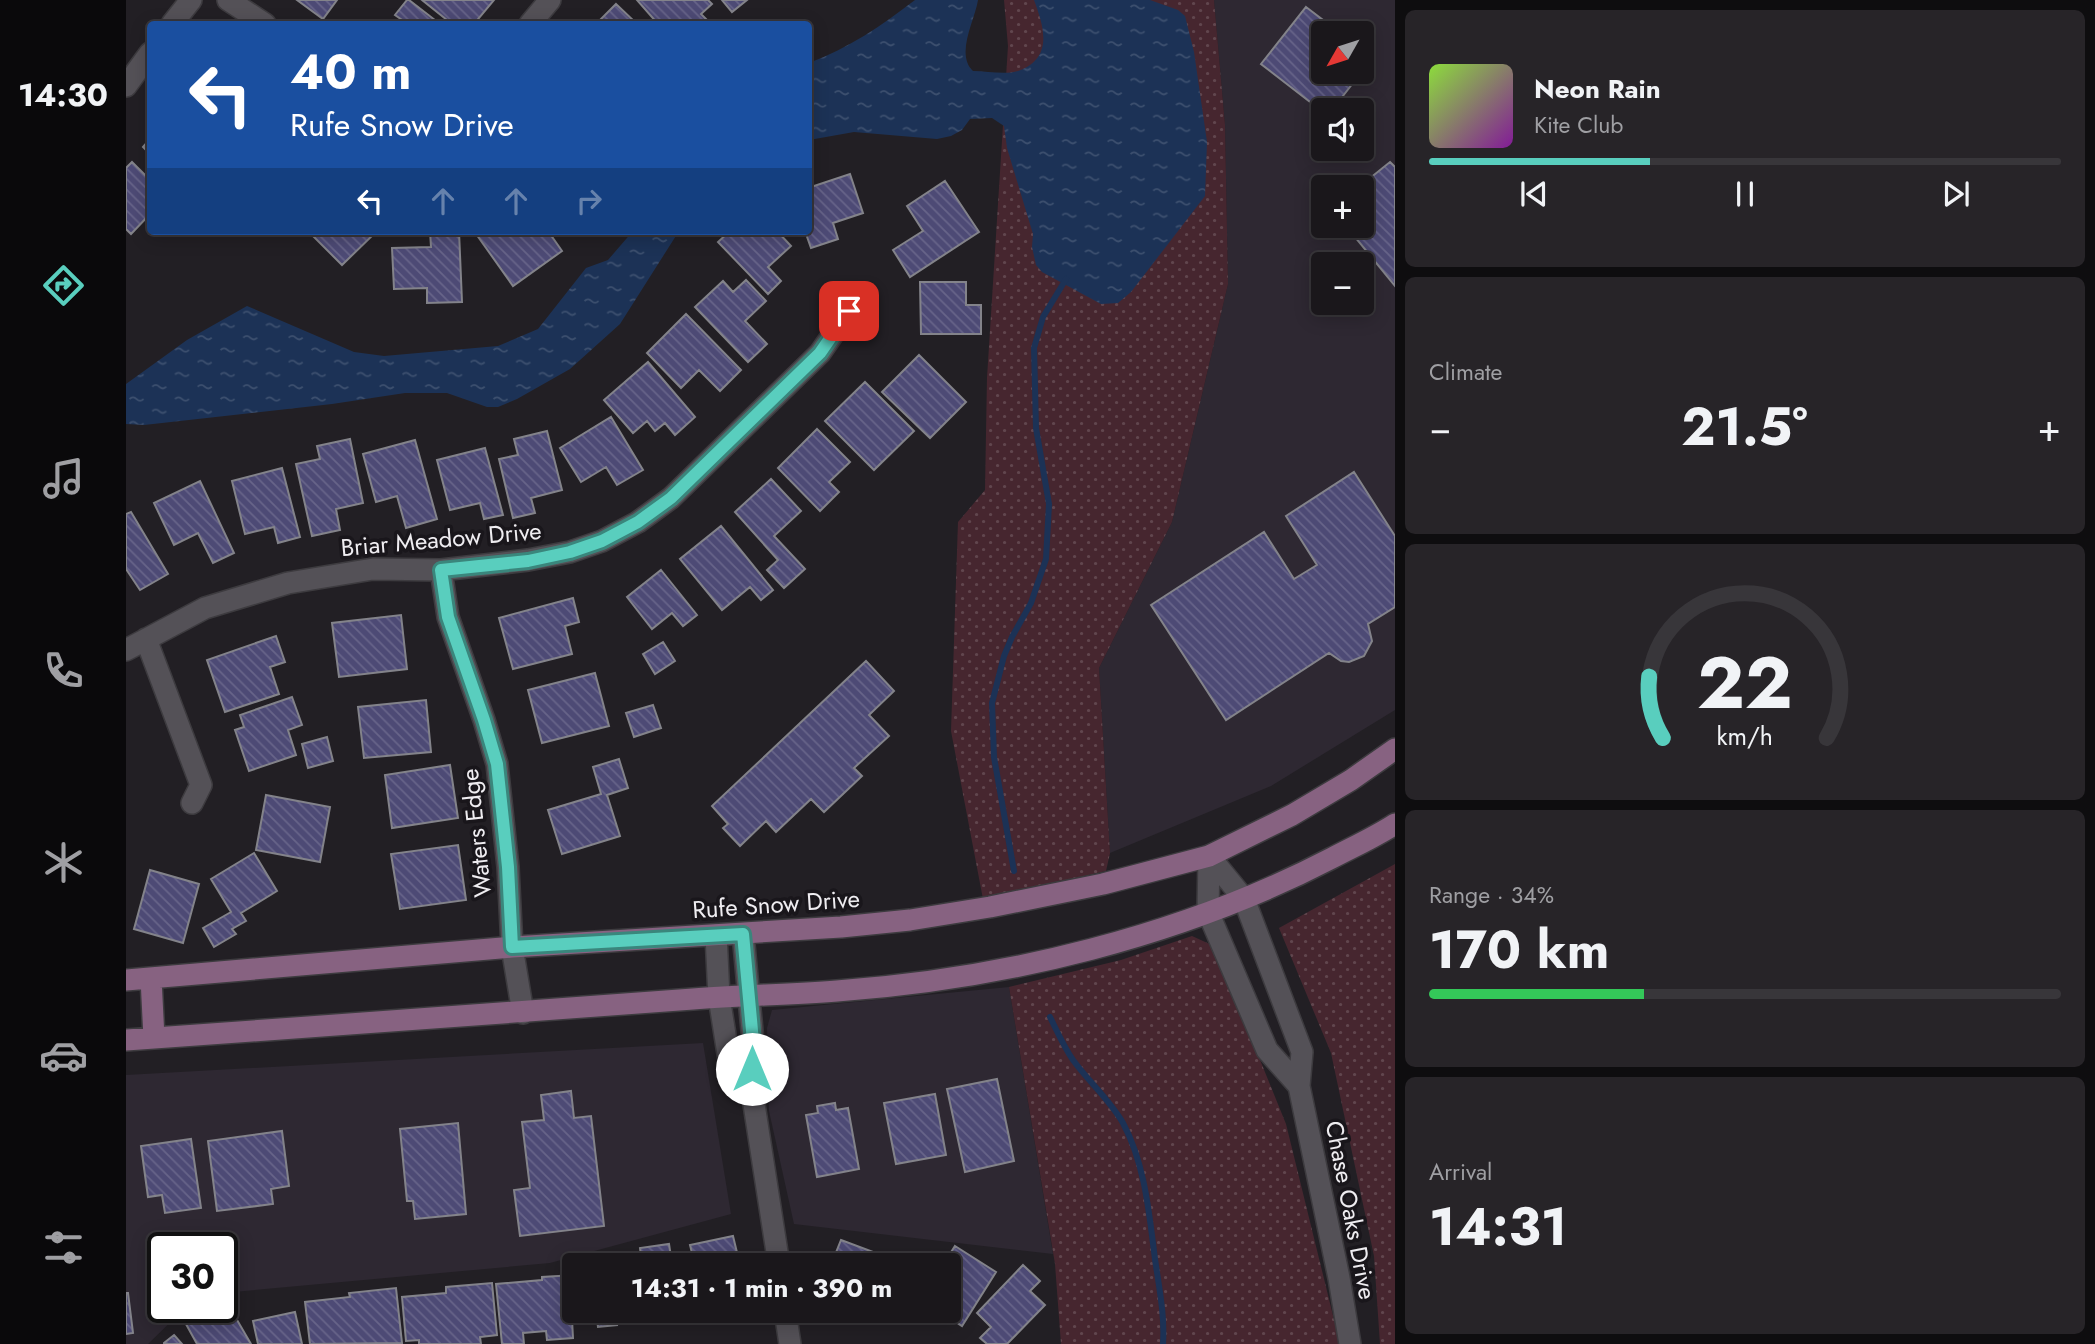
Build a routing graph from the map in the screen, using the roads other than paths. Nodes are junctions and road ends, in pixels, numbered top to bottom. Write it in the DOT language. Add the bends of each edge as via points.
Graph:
graph roads {
  1 [pos="191,0"];
  2 [pos="229,0"];
  3 [pos="550,0"];
  4 [pos="174,21"];
  5 [pos="260,21"];
  6 [pos="532,21"];
  7 [pos="147,57"];
  8 [pos="126,86"];
  9 [pos="849,311"];
  10 [pos="441,570"];
  11 [pos="146,639"];
  12 [pos="126,650"];
  13 [pos="1395,749"];
  14 [pos="192,803"];
  15 [pos="1395,824"];
  16 [pos="1209,856"];
  17 [pos="1244,899"];
  18 [pos="1208,912"];
  19 [pos="743,934"];
  20 [pos="716,935"];
  21 [pos="512,947"];
  22 [pos="150,978"];
  23 [pos="126,980"];
  24 [pos="748,995"];
  25 [pos="719,997"];
  26 [pos="523,1013"];
  27 [pos="154,1038"];
  28 [pos="126,1040"];
  29 [pos="751,1086"];
  30 [pos="1298,1086"];
  31 [pos="777,1253"];
  32 [pos="787,1323"];
  33 [pos="790,1344"];
  34 [pos="1350,1344"];
  1 -- 4 [label="street"];
  2 -- 5 [label="street"];
  3 -- 6 [label="street"];
  7 -- 8 [label="street"];
  9 -- 10 [label="street, Briar Meadow Drive" via="820,353 671,498 638,522 570,552"];
  10 -- 11 [label="street, Briar Meadow Drive" via="373,569 288,583 205,608"];
  10 -- 21 [label="street, Waters Edge" via="448,617 497,764"];
  11 -- 12 [label="street, Briar Meadow Drive"];
  11 -- 14 [label="street" via="201,785"];
  13 -- 16 [label="main road, Rufe Snow Drive" via="1292,815"];
  15 -- 17 [label="main road"];
  16 -- 17 [label="street, Chase Oaks Drive"];
  16 -- 18 [label="street, Chase Oaks Drive"];
  16 -- 19 [label="main road, Rufe Snow Drive" via="1103,884 978,909 910,920"];
  17 -- 18 [label="main road"];
  17 -- 30 [label="street, Chase Oaks Drive" via="1302,1052"];
  18 -- 24 [label="main road" via="1117,942 999,971 838,991"];
  18 -- 30 [label="street, Chase Oaks Drive" via="1268,1050"];
  19 -- 20 [label="main road, Rufe Snow Drive"];
  19 -- 24 [label="street"];
  20 -- 21 [label="main road, Rufe Snow Drive"];
  20 -- 25 [label="street"];
  21 -- 22 [label="main road, Rufe Snow Drive"];
  21 -- 26 [label="street, Waters Edge"];
  22 -- 23 [label="main road, Rufe Snow Drive"];
  22 -- 27 [label="main road"];
  24 -- 25 [label="main road"];
  24 -- 29 [label="street" via="754,1052"];
  25 -- 26 [label="main road"];
  25 -- 29 [label="street" via="729,1060"];
  26 -- 27 [label="main road"];
  27 -- 28 [label="main road"];
  29 -- 31 [label="street"];
  30 -- 34 [label="street, Chase Oaks Drive"];
  32 -- 33 [label="street"];
}
